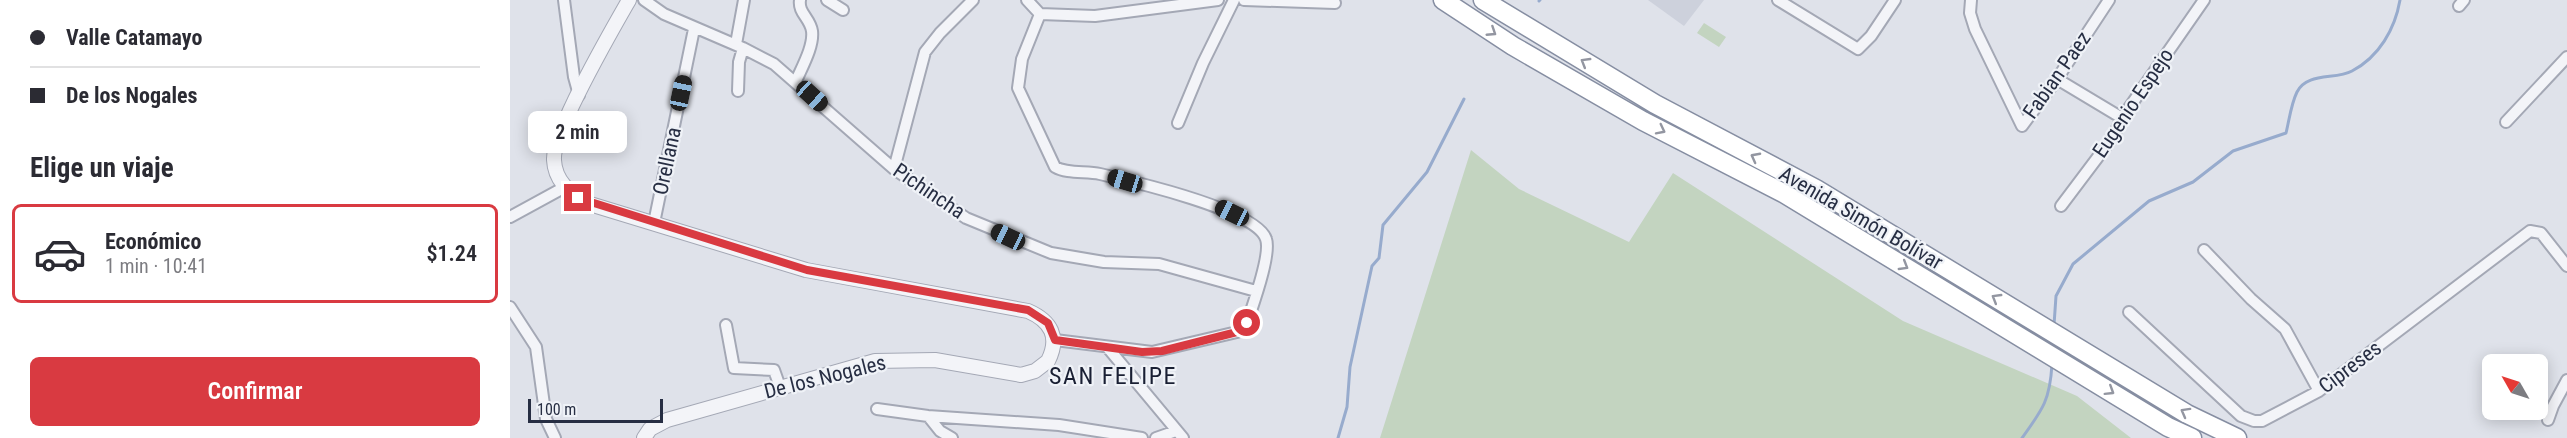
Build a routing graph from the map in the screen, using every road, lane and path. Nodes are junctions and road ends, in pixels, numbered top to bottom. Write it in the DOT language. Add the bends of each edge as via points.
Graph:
graph roads {
  1 [pos="564,0"];
  2 [pos="629,0"];
  3 [pos="644,0"];
  4 [pos="744,0"];
  5 [pos="800,0"];
  6 [pos="827,0"];
  7 [pos="973,0"];
  8 [pos="1027,0"];
  9 [pos="1218,0"];
  10 [pos="1234,0"];
  11 [pos="1244,0"];
  12 [pos="1443,0"];
  13 [pos="1482,0"];
  14 [pos="1778,0"];
  15 [pos="1895,0"];
  16 [pos="1971,0"];
  17 [pos="2109,0"];
  18 [pos="2204,0"];
  19 [pos="1335,3"];
  20 [pos="843,10"];
  21 [pos="1040,14"];
  22 [pos="694,29"];
  23 [pos="739,46"];
  24 [pos="2567,57"];
  25 [pos="2057,80"];
  26 [pos="796,81"];
  27 [pos="738,91"];
  28 [pos="579,95"];
  29 [pos="2122,118"];
  30 [pos="2506,122"];
  31 [pos="1178,123"];
  32 [pos="894,169"];
  33 [pos="565,187"];
  34 [pos="2061,206"];
  35 [pos="510,217"];
  36 [pos="654,223"];
  37 [pos="2205,250"];
  38 [pos="2567,266"];
  39 [pos="1256,291"];
  40 [pos="510,307"];
  41 [pos="2129,312"];
  42 [pos="726,325"];
  43 [pos="1055,340"];
  44 [pos="1108,348"];
  45 [pos="2567,380"];
  46 [pos="780,387"];
  47 [pos="2319,391"];
  48 [pos="877,409"];
  49 [pos="928,416"];
  50 [pos="2548,420"];
  51 [pos="1179,434"];
  52 [pos="555,438"];
  53 [pos="644,438"];
  54 [pos="952,438"];
  55 [pos="1142,438"];
  56 [pos="1156,438"];
  57 [pos="2192,438"];
  58 [pos="2237,438"];
  1 -- 28 [label="street"];
  2 -- 28 [label="street"];
  3 -- 22 [label="street, Pichincha"];
  4 -- 23 [label="street"];
  5 -- 26 [label="street" via="812,36"];
  6 -- 20 [label="street"];
  7 -- 32 [label="street" via="925,52"];
  8 -- 21 [label="street"];
  9 -- 21 [label="street" via="1118,15"];
  10 -- 31 [label="street"];
  11 -- 19 [label="street"];
  12 -- 57 [label="highway, Avenida Simón Bolívar, one-way" via="1513,46 1633,115 1785,194"];
  58 -- 13 [label="highway, Avenida Simón Bolívar, one-way" via="2187,414 1816,189 1655,104"];
  14 -- 15 [label="street" via="1858,49"];
  16 -- 25 [label="street, Fabian Paez" via="1975,29 2022,126"];
  17 -- 25 [label="street, Fabian Paez"];
  18 -- 29 [label="street, Eugenio Espejo"];
  21 -- 39 [label="street" via="1022,59 1018,88 1053,164 1058,169 1097,173 1215,205 1251,221 1263,232 1268,245"];
  22 -- 23 [label="street, Pichincha"];
  22 -- 36 [label="street, Orellana"];
  23 -- 26 [label="street, Pichincha"];
  23 -- 27 [label="street"];
  24 -- 30 [label="street"];
  25 -- 29 [label="street"];
  26 -- 32 [label="street, Pichincha"];
  28 -- 33 [label="street" via="554,153 556,172"];
  29 -- 34 [label="street, Eugenio Espejo" via="2113,137"];
  32 -- 39 [label="street, Pichincha" via="966,218 1051,253 1104,262 1159,264"];
  33 -- 35 [label="street"];
  33 -- 36 [label="street" via="590,204"];
  36 -- 43 [label="street" via="807,270 1028,310 1048,323"];
  37 -- 47 [label="street" via="2285,329"];
  38 -- 47 [label="street, Cipreses" via="2541,233 2530,231"];
  39 -- 44 [label="street" via="1247,323 1237,332 1162,351"];
  40 -- 52 [label="street" via="536,347 546,419"];
  41 -- 47 [label="street, Cipreses" via="2247,419 2262,421"];
  42 -- 46 [label="street" via="734,368 774,370"];
  43 -- 44 [label="street"];
  43 -- 46 [label="street, De los Nogales" via="1048,361 1026,375 935,360 891,359"];
  44 -- 51 [label="street"];
  45 -- 50 [label="street"];
  46 -- 53 [label="street, De los Nogales" via="667,420 650,429"];
  48 -- 49 [label="street"];
  49 -- 54 [label="street"];
  49 -- 55 [label="street" via="1059,425"];
  51 -- 56 [label="street"];
}
